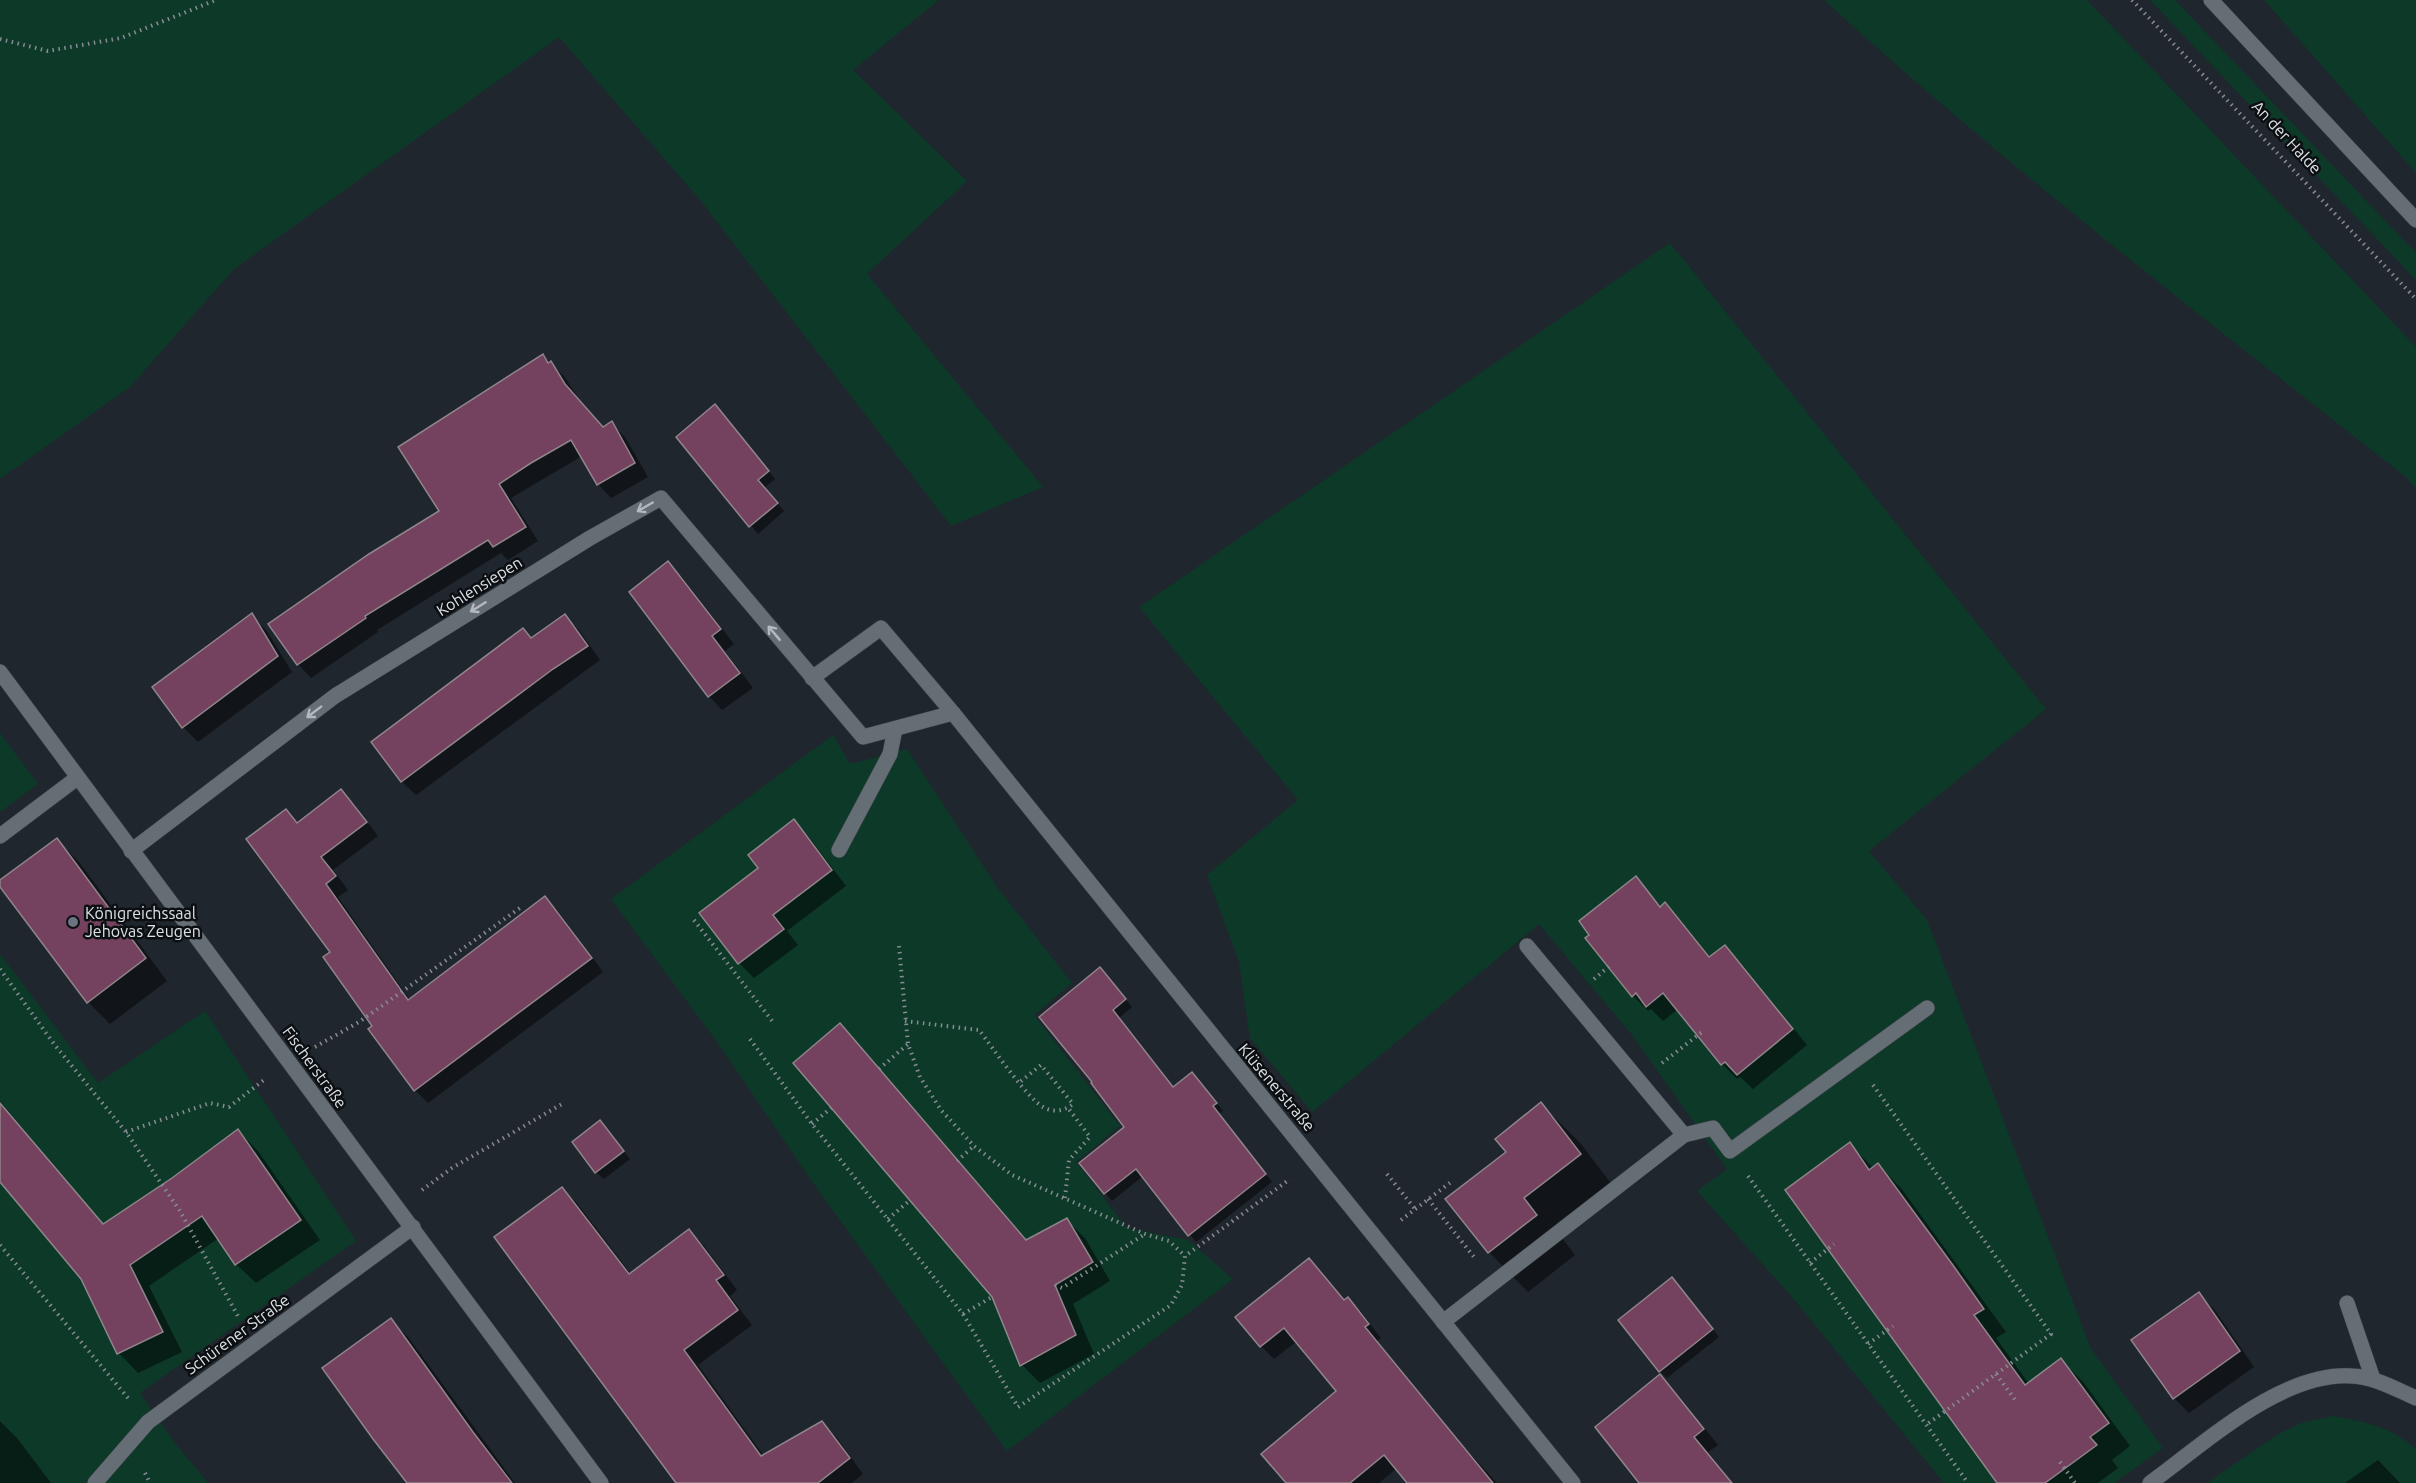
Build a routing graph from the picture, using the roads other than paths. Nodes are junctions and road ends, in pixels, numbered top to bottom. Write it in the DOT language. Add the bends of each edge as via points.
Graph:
graph roads {
  1 [pos="2211,0"];
  2 [pos="2416,220"];
  3 [pos="0,672"];
  4 [pos="812,678"];
  5 [pos="953,713"];
  6 [pos="896,729"];
  7 [pos="77,778"];
  8 [pos="0,836"];
  9 [pos="838,850"];
  10 [pos="131,851"];
  11 [pos="1527,946"];
  12 [pos="1927,1008"];
  13 [pos="1684,1135"];
  14 [pos="412,1227"];
  15 [pos="2347,1304"];
  16 [pos="1443,1322"];
  17 [pos="2373,1379"];
  18 [pos="2416,1398"];
  19 [pos="95,1483"];
  20 [pos="602,1483"];
  21 [pos="1573,1483"];
  22 [pos="2150,1483"];
  1 -- 2 [label="street"];
  3 -- 7 [label="street, Fischerstraße"];
  4 -- 5 [label="street, Klüsenerstraße" via="881,628"];
  4 -- 6 [label="street" via="863,737"];
  4 -- 10 [label="street, Kohlensiepen, one-way" via="661,498 335,696"];
  5 -- 6 [label="street"];
  5 -- 16 [label="street, Klüsenerstraße"];
  6 -- 9 [label="street" via="890,754"];
  7 -- 8 [label="street"];
  7 -- 10 [label="street, Fischerstraße"];
  10 -- 14 [label="street, Fischerstraße"];
  11 -- 13 [label="street"];
  12 -- 13 [label="street" via="1730,1151 1713,1128"];
  13 -- 16 [label="street"];
  14 -- 19 [label="street, Schürener Straße" via="148,1422"];
  14 -- 20 [label="street, Fischerstraße"];
  15 -- 17 [label="street"];
  16 -- 21 [label="street, Klüsenerstraße"];
  17 -- 18 [label="street"];
  17 -- 22 [label="street" via="2319,1378 2261,1401"];
}
